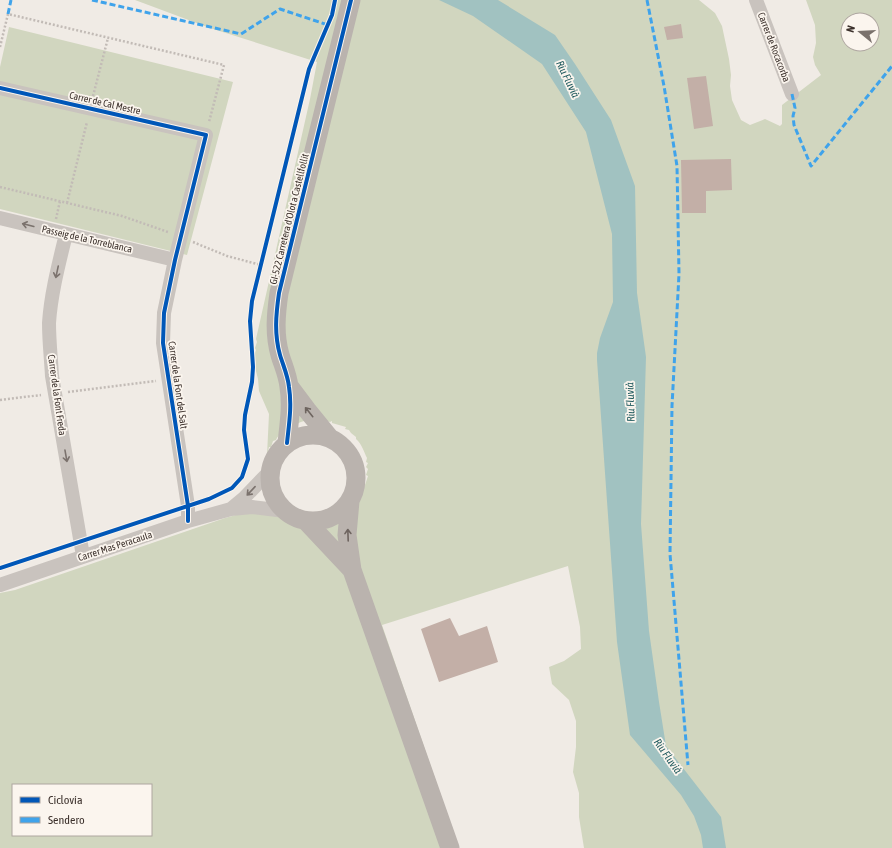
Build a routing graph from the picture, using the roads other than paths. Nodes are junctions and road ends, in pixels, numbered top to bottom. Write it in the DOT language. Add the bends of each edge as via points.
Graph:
graph roads {
  1 [pos="351,0"];
  2 [pos="756,0"];
  3 [pos="0,88"];
  4 [pos="792,94"];
  5 [pos="206,135"];
  6 [pos="0,218"];
  7 [pos="66,234"];
  8 [pos="175,260"];
  9 [pos="289,386"];
  10 [pos="329,437"];
  11 [pos="287,443"];
  12 [pos="270,471"];
  13 [pos="350,501"];
  14 [pos="231,509"];
  15 [pos="285,511"];
  16 [pos="188,521"];
  17 [pos="306,521"];
  18 [pos="83,556"];
  19 [pos="352,570"];
  20 [pos="0,585"];
  21 [pos="450,848"];
  1 -- 9 [label="street, GI-522 Carretera d'Olot a Castellfollit" via="279,293 276,332"];
  2 -- 4 [label="street, Carrer de Rocacorba"];
  3 -- 5 [label="street, Carrer de Cal Mestre"];
  5 -- 8 [label="street, Carrer de la Font del Salt"];
  7 -- 6 [label="street, Passeig de la Torreblanca, one-way"];
  7 -- 8 [label="street, Passeig de la Torreblanca"];
  7 -- 18 [label="street, Carrer de la Font Freda, one-way" via="52,295 50,348 55,393"];
  8 -- 16 [label="street, Carrer de la Font del Salt" via="164,320 163,343"];
  10 -- 9 [label="street, GI-522 Carretera d'Olot a Castellfollit, one-way"];
  9 -- 11 [label="street, GI-522 Carretera d'Olot a Castellfollit" via="291,410"];
  10 -- 11 [label="street" via="312,434"];
  10 -- 13 [label="street" via="345,448 354,464 356,483"];
  11 -- 12 [label="street" via="279,451"];
  12 -- 14 [label="street, one-way"];
  12 -- 15 [label="street" via="271,488"];
  13 -- 17 [label="street" via="344,509 331,517"];
  19 -- 13 [label="street, one-way" via="347,535"];
  14 -- 15 [label="street" via="252,507"];
  14 -- 16 [label="street, Carrer Mas Peracaula"];
  15 -- 17 [label="street"];
  16 -- 18 [label="street, Carrer Mas Peracaula"];
  17 -- 19 [label="street"];
  18 -- 20 [label="street, Carrer Mas Peracaula"];
  19 -- 21 [label="street"];
}
